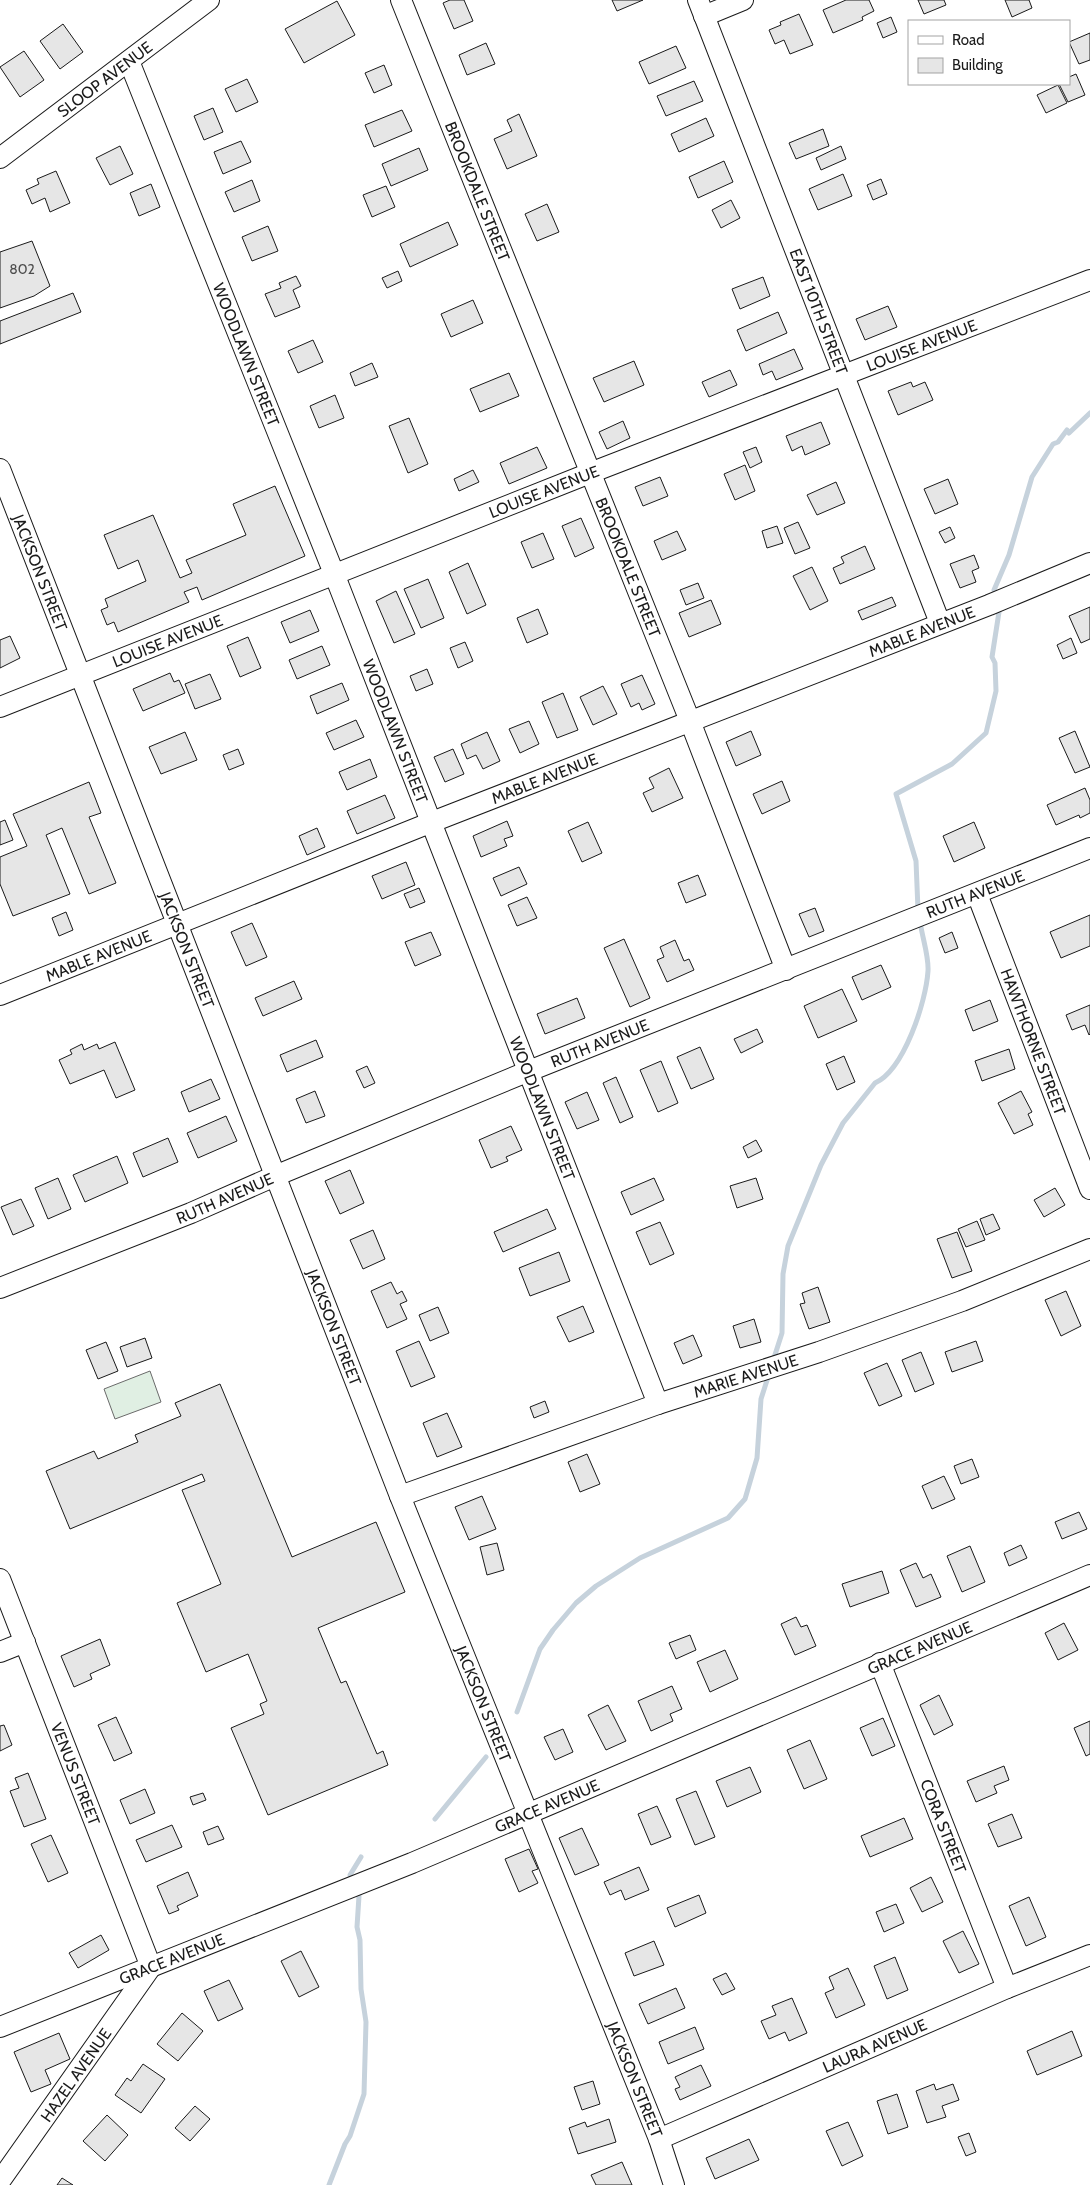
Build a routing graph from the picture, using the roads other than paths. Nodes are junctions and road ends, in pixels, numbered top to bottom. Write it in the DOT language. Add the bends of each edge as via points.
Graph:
graph roads {
  1 [pos="209,0"];
  2 [pos="401,0"];
  3 [pos="744,0"];
  4 [pos="701,8"];
  5 [pos="129,61"];
  6 [pos="0,158"];
  7 [pos="1090,280"];
  8 [pos="845,376"];
  9 [pos="0,469"];
  10 [pos="590,473"];
  11 [pos="1090,563"];
  12 [pos="335,576"];
  13 [pos="940,623"];
  14 [pos="82,674"];
  15 [pos="0,707"];
  16 [pos="690,721"];
  17 [pos="432,822"];
  18 [pos="1090,848"];
  19 [pos="977,894"];
  20 [pos="176,926"];
  21 [pos="786,970"];
  22 [pos="0,995"];
  23 [pos="529,1071"];
  24 [pos="275,1176"];
  25 [pos="1090,1189"];
  26 [pos="1090,1248"];
  27 [pos="0,1288"];
  28 [pos="658,1404"];
  29 [pos="400,1496"];
  30 [pos="1090,1575"];
  31 [pos="0,1579"];
  32 [pos="25,1642"];
  33 [pos="0,1652"];
  34 [pos="880,1663"];
  35 [pos="528,1813"];
  36 [pos="1090,1955"];
  37 [pos="150,1967"];
  38 [pos="1007,1988"];
  39 [pos="0,2027"];
  40 [pos="659,2139"];
  41 [pos="0,2181"];
  42 [pos="674,2185"];
  1 -- 5 [label="street, SLOOP AVENUE"];
  2 -- 10 [label="street, BROOKDALE STREET"];
  3 -- 4 [label="street"];
  4 -- 8 [label="street, EAST 10TH STREET"];
  5 -- 6 [label="street, SLOOP AVENUE"];
  5 -- 12 [label="street, WOODLAWN STREET"];
  7 -- 8 [label="street, LOUISE AVENUE"];
  8 -- 10 [label="street, LOUISE AVENUE"];
  8 -- 13 [label="street, EAST 10TH STREET"];
  9 -- 14 [label="street, JACKSON STREET"];
  10 -- 12 [label="street, LOUISE AVENUE"];
  10 -- 16 [label="street, BROOKDALE STREET"];
  11 -- 13 [label="street, MABLE AVENUE"];
  12 -- 14 [label="street, LOUISE AVENUE"];
  12 -- 17 [label="street, WOODLAWN STREET"];
  13 -- 16 [label="street, MABLE AVENUE"];
  14 -- 15 [label="street, LOUISE AVENUE"];
  14 -- 20 [label="street, JACKSON STREET"];
  16 -- 17 [label="street, MABLE AVENUE"];
  16 -- 21 [label="street, BROOKDALE STREET"];
  17 -- 20 [label="street, MABLE AVENUE"];
  17 -- 23 [label="street, WOODLAWN STREET"];
  18 -- 19 [label="street, RUTH AVENUE"];
  19 -- 21 [label="street, RUTH AVENUE"];
  19 -- 25 [label="street, HAWTHORNE STREET"];
  20 -- 22 [label="street, MABLE AVENUE"];
  20 -- 24 [label="street, JACKSON STREET"];
  21 -- 23 [label="street, RUTH AVENUE"];
  23 -- 24 [label="street, RUTH AVENUE"];
  23 -- 28 [label="street, WOODLAWN STREET"];
  24 -- 27 [label="street, RUTH AVENUE" via="191,1213"];
  24 -- 29 [label="street, JACKSON STREET"];
  26 -- 28 [label="street, MARIE AVENUE" via="962,1301"];
  28 -- 29 [label="street, MARIE AVENUE"];
  29 -- 35 [label="street, JACKSON STREET"];
  30 -- 34 [label="street, GRACE AVENUE"];
  31 -- 32 [label="street, VENUS STREET"];
  32 -- 33 [label="street"];
  32 -- 37 [label="street, VENUS STREET"];
  34 -- 35 [label="street, GRACE AVENUE"];
  34 -- 38 [label="street, CORA STREET"];
  35 -- 37 [label="street, GRACE AVENUE" via="366,1882"];
  35 -- 40 [label="street, JACKSON STREET"];
  36 -- 38 [label="street, LAURA AVENUE"];
  37 -- 39 [label="street, GRACE AVENUE"];
  37 -- 41 [label="street, HAZEL AVENUE"];
  38 -- 40 [label="street, LAURA AVENUE"];
  40 -- 42 [label="street, JACKSON STREET"];
}
